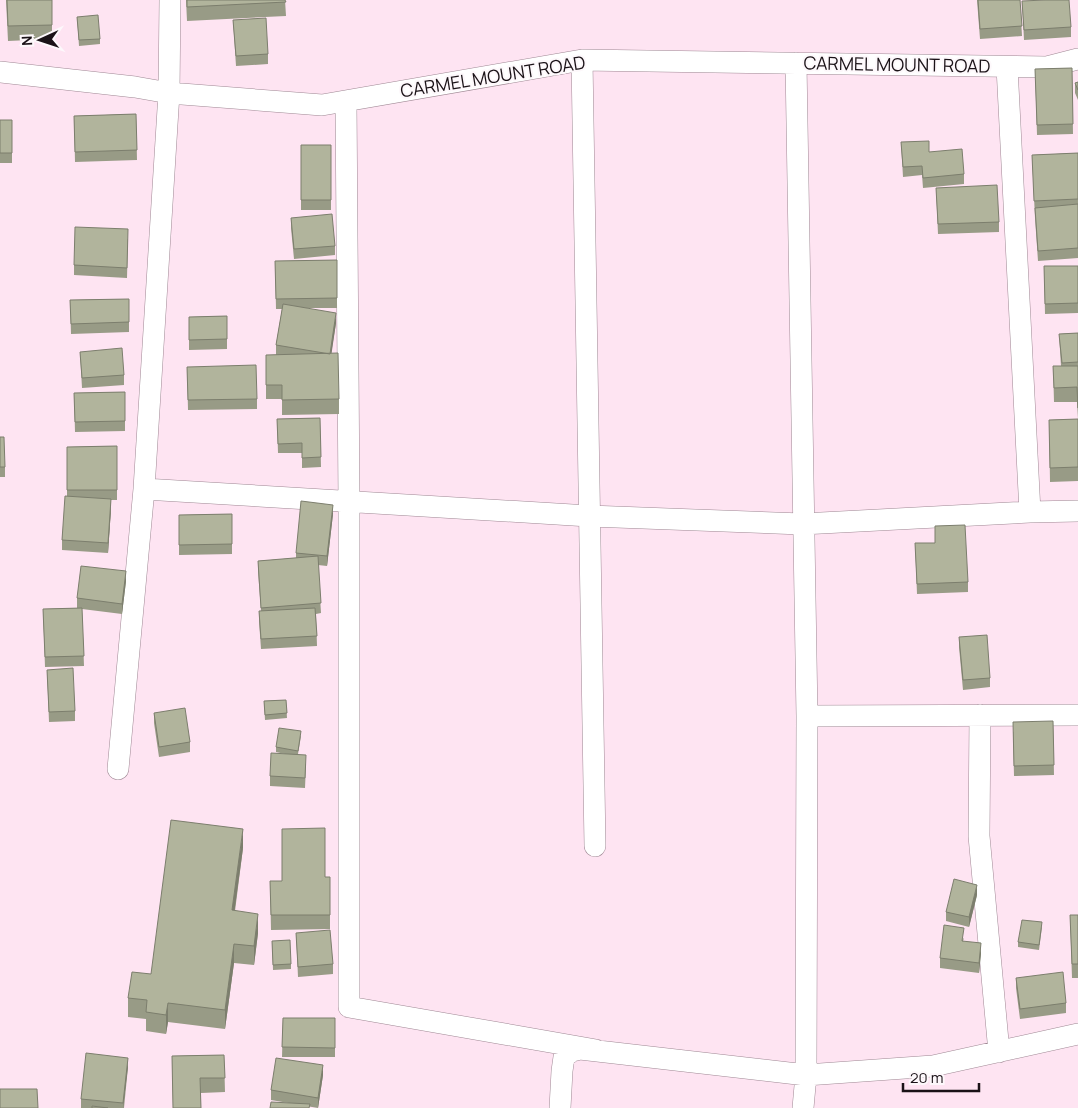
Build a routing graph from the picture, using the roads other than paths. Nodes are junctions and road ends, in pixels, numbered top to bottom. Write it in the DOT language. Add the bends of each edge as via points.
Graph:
graph roads {
  1 [pos="170,0"];
  2 [pos="1078,59"];
  3 [pos="582,60"];
  4 [pos="796,64"];
  5 [pos="1007,67"];
  6 [pos="0,72"];
  7 [pos="169,94"];
  8 [pos="346,101"];
  9 [pos="144,489"];
  10 [pos="350,502"];
  11 [pos="1078,511"];
  12 [pos="1030,512"];
  13 [pos="589,516"];
  14 [pos="802,524"];
  15 [pos="980,715"];
  16 [pos="1078,715"];
  17 [pos="806,716"];
  18 [pos="118,769"];
  19 [pos="595,846"];
  20 [pos="1078,1034"];
  21 [pos="596,1050"];
  22 [pos="999,1052"];
  23 [pos="806,1075"];
  24 [pos="560,1108"];
  25 [pos="803,1108"];
  1 -- 7 [label="street"];
  2 -- 5 [label="street, CARMEL MOUNT ROAD" via="1047,67"];
  3 -- 4 [label="street, CARMEL MOUNT ROAD"];
  3 -- 8 [label="street, CARMEL MOUNT ROAD"];
  3 -- 13 [label="street"];
  4 -- 5 [label="street, CARMEL MOUNT ROAD"];
  4 -- 14 [label="street"];
  5 -- 12 [label="street"];
  6 -- 7 [label="street, CARMEL MOUNT ROAD" via="136,87"];
  7 -- 8 [label="street, CARMEL MOUNT ROAD" via="322,105"];
  7 -- 9 [label="street"];
  8 -- 10 [label="street"];
  9 -- 10 [label="street"];
  9 -- 18 [label="street"];
  10 -- 13 [label="street"];
  10 -- 21 [label="street" via="349,1008"];
  11 -- 12 [label="street"];
  12 -- 14 [label="street"];
  13 -- 14 [label="street"];
  13 -- 19 [label="street"];
  14 -- 17 [label="street"];
  15 -- 16 [label="street"];
  15 -- 17 [label="street"];
  15 -- 22 [label="street" via="979,836"];
  17 -- 23 [label="street"];
  20 -- 22 [label="street"];
  21 -- 23 [label="street"];
  21 -- 24 [label="street" via="580,1049 564,1057"];
  22 -- 23 [label="street" via="933,1066"];
  23 -- 25 [label="street"];
}
